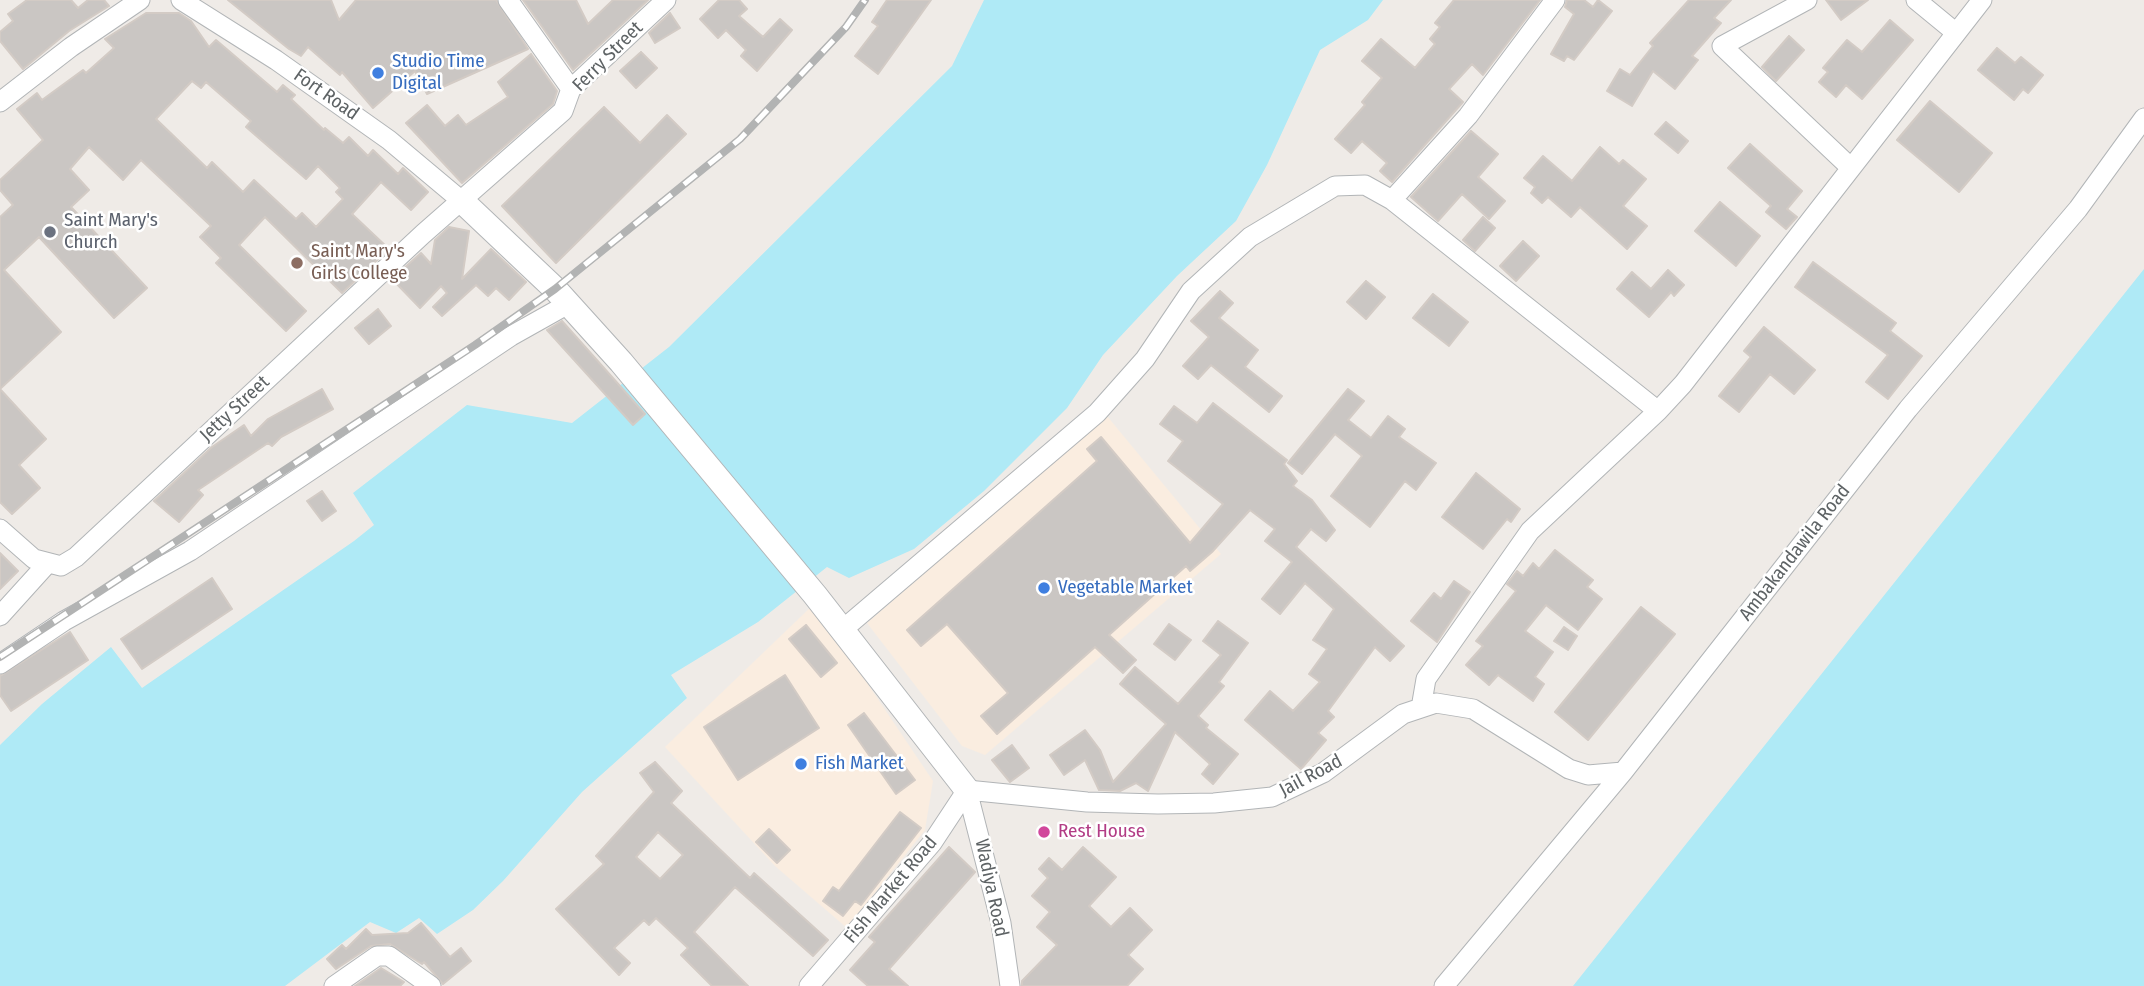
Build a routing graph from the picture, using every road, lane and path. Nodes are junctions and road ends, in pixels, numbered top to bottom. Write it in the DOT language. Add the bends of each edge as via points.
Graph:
graph roads {
  1 [pos="140,0"];
  2 [pos="508,0"];
  3 [pos="666,0"];
  4 [pos="1555,0"];
  5 [pos="1807,0"];
  6 [pos="1916,0"];
  7 [pos="1982,0"];
  8 [pos="182,1"];
  9 [pos="1955,32"];
  10 [pos="571,89"];
  11 [pos="0,102"];
  12 [pos="2144,118"];
  13 [pos="1850,167"];
  14 [pos="1392,200"];
  15 [pos="463,202"];
  16 [pos="568,304"];
  17 [pos="1658,411"];
  18 [pos="0,529"];
  19 [pos="47,564"];
  20 [pos="0,616"];
  21 [pos="841,631"];
  22 [pos="0,664"];
  23 [pos="1421,708"];
  24 [pos="1622,772"];
  25 [pos="967,790"];
  26 [pos="334,986"];
  27 [pos="430,986"];
  28 [pos="809,986"];
  29 [pos="1010,986"];
  30 [pos="1444,986"];
  1 -- 11 [label="street"];
  2 -- 10 [label="street"];
  3 -- 10 [label="street, Ferry Street"];
  4 -- 14 [label="street" via="1468,117"];
  5 -- 13 [label="street" via="1722,46"];
  6 -- 9 [label="street"];
  7 -- 9 [label="street"];
  8 -- 15 [label="street, Fort Road" via="378,132"];
  9 -- 13 [label="street"];
  10 -- 15 [label="street, Ferry Street" via="563,111"];
  12 -- 24 [label="street, Ambakandawila Road" via="2078,209 1908,409"];
  13 -- 17 [label="street" via="1684,384"];
  14 -- 17 [label="street"];
  14 -- 21 [label="street" via="1365,185 1335,186 1250,237 1191,291 1145,359 1097,413"];
  15 -- 16 [label="street"];
  15 -- 19 [label="street, Jetty Street" via="76,557 61,566"];
  16 -- 21 [label="street" via="621,362"];
  16 -- 22 [label="street" via="511,335 190,551 64,621"];
  17 -- 23 [label="street" via="1530,531 1426,679"];
  18 -- 19 [label="street" via="34,559"];
  19 -- 20 [label="street"];
  21 -- 25 [label="street"];
  23 -- 24 [label="street, Jail Road" via="1436,703 1473,709 1569,769 1588,775"];
  23 -- 25 [label="street, Jail Road" via="1388,723 1323,774 1272,797 1158,804"];
  24 -- 30 [label="street, Ambakandawila Road"];
  25 -- 28 [label="street, Fish Market Road" via="932,843"];
  25 -- 29 [label="street, Wadiya Road" via="1001,923"];
  26 -- 27 [label="street" via="377,956 388,956"];
}
